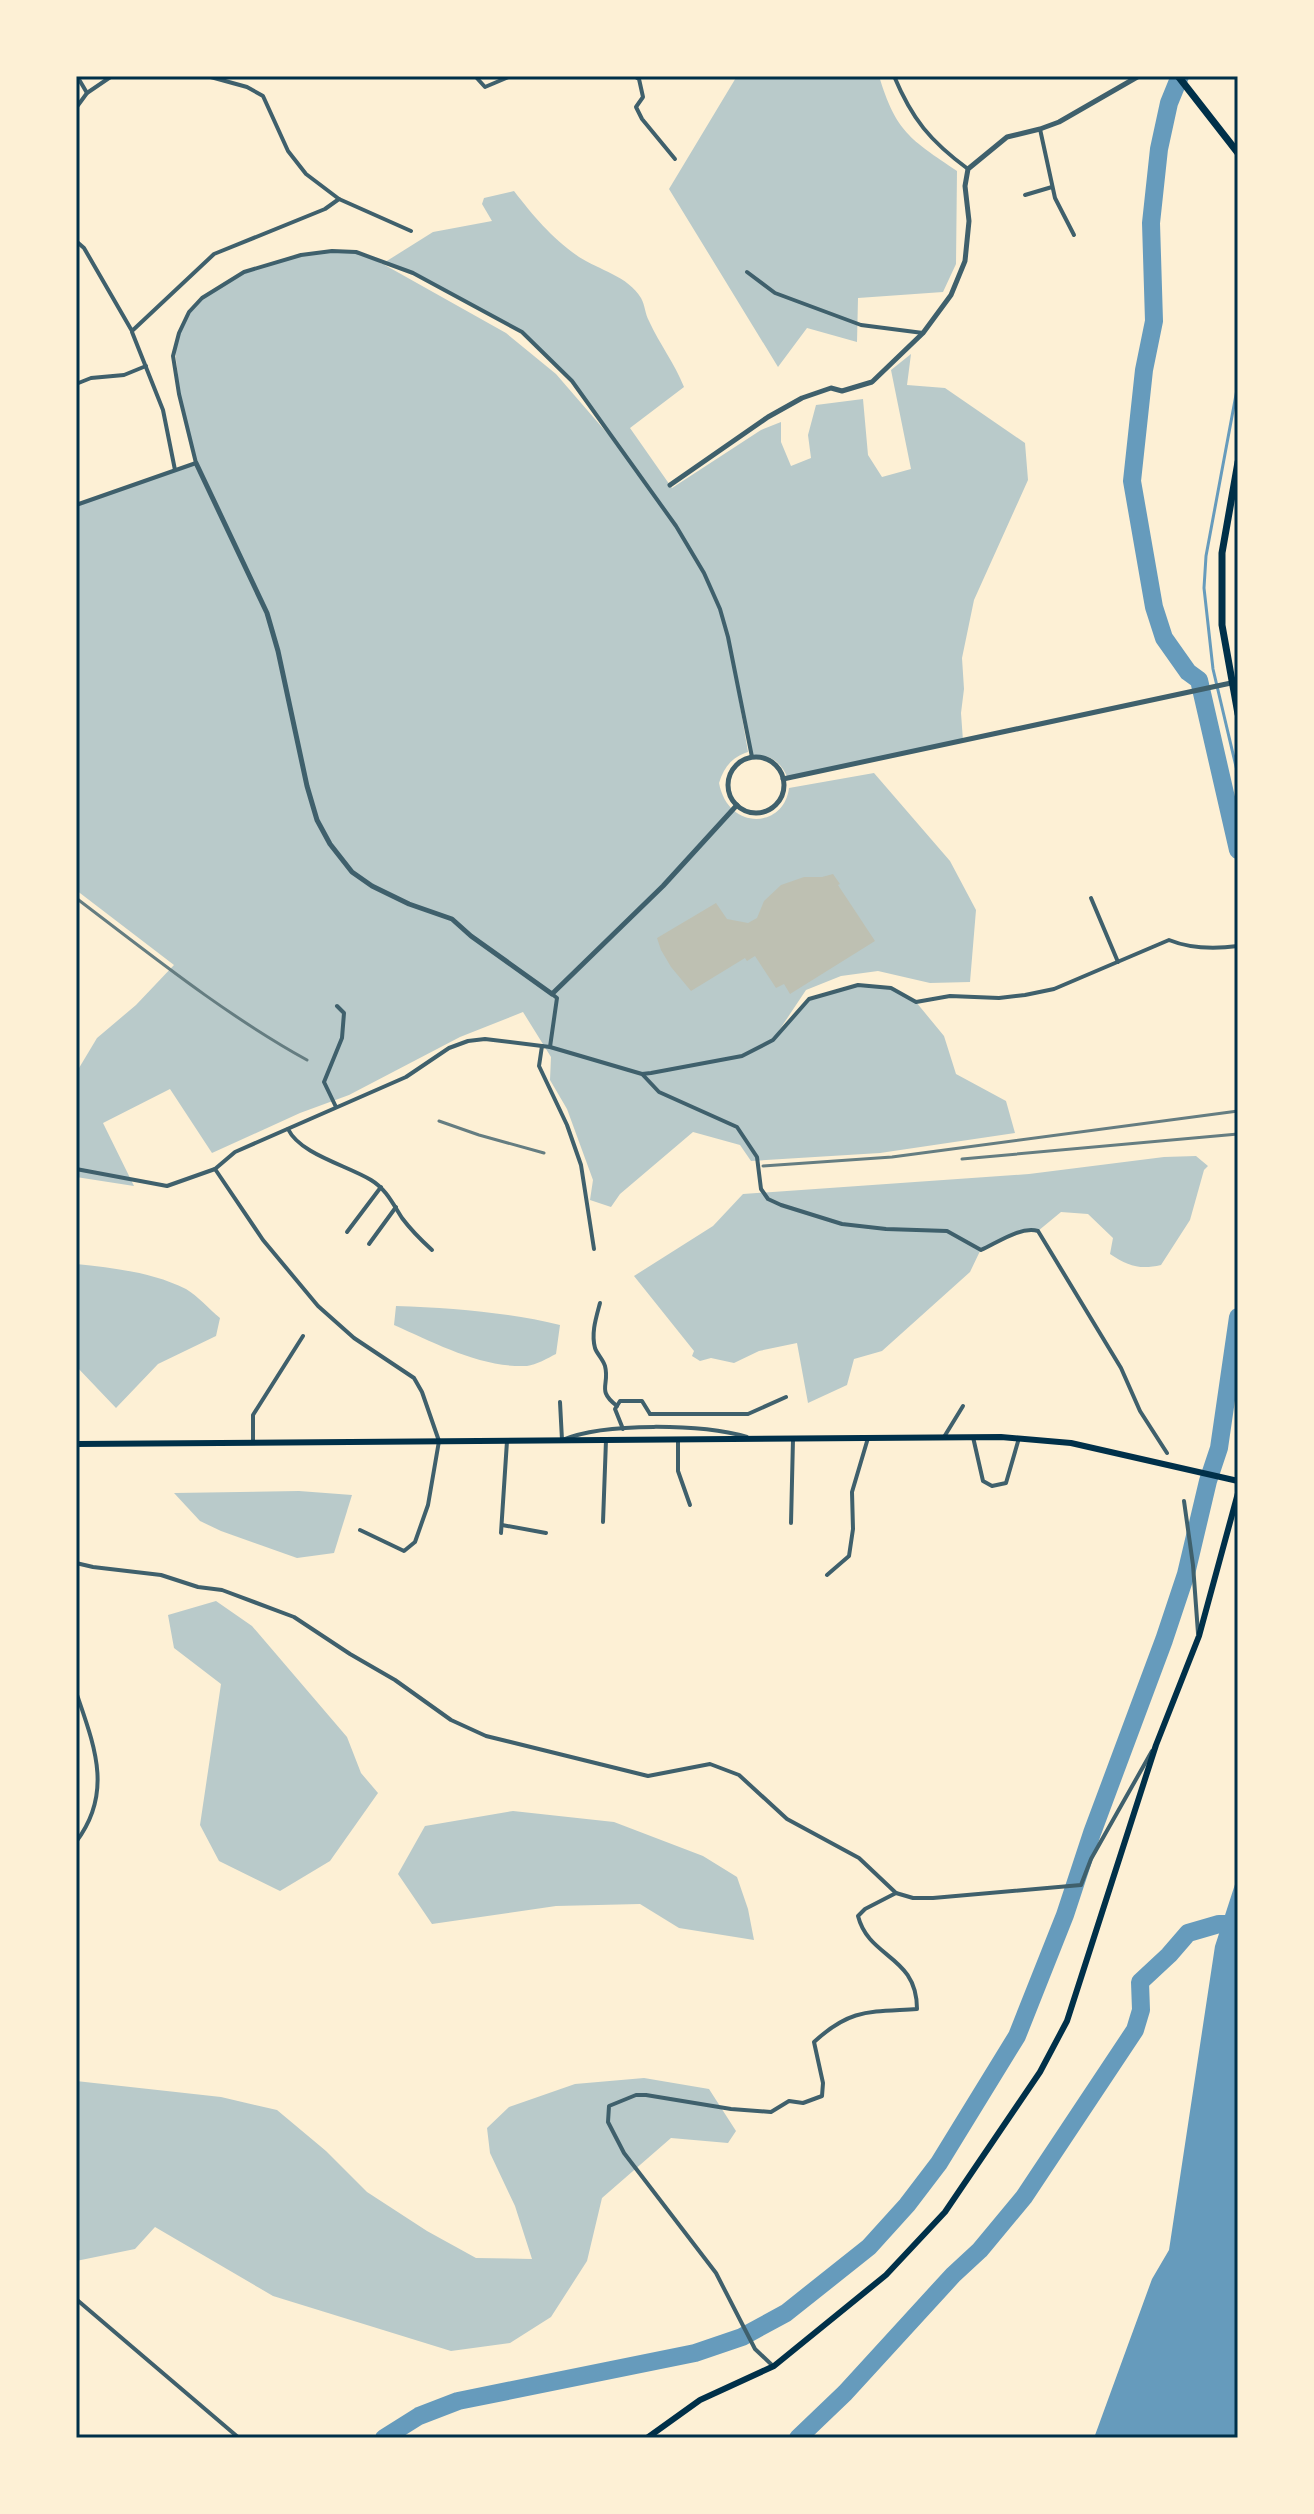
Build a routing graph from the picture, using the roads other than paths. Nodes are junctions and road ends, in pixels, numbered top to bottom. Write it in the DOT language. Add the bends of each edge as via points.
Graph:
graph roads {
  1 [pos="77,76"];
  2 [pos="112,76"];
  3 [pos="207,76"];
  4 [pos="475,76"];
  5 [pos="511,76"];
  6 [pos="634,76"];
  7 [pos="894,76"];
  8 [pos="1139,76"];
  9 [pos="1178,76"];
  10 [pos="87,93"];
  11 [pos="76,108"];
  12 [pos="1040,129"];
  13 [pos="1238,153"];
  14 [pos="675,159"];
  15 [pos="968,169"];
  16 [pos="1052,187"];
  17 [pos="1025,195"];
  18 [pos="339,199"];
  19 [pos="411,231"];
  20 [pos="1074,235"];
  21 [pos="76,241"];
  22 [pos="747,272"];
  23 [pos="132,331"];
  24 [pos="923,333"];
  25 [pos="146,366"];
  26 [pos="76,384"];
  27 [pos="1238,462"];
  28 [pos="196,463"];
  29 [pos="175,470"];
  30 [pos="670,485"];
  31 [pos="76,505"];
  32 [pos="1231,683"];
  33 [pos="1238,714"];
  34 [pos="752,757"];
  35 [pos="783,779"];
  36 [pos="737,805"];
  37 [pos="1091,898"];
  38 [pos="1238,946"];
  39 [pos="1118,962"];
  40 [pos="552,994"];
  41 [pos="337,1006"];
  42 [pos="542,1046"];
  43 [pos="550,1047"];
  44 [pos="642,1074"];
  45 [pos="336,1107"];
  46 [pos="287,1128"];
  47 [pos="76,1169"];
  48 [pos="215,1169"];
  49 [pos="381,1187"];
  50 [pos="396,1207"];
  51 [pos="347,1232"];
  52 [pos="369,1244"];
  53 [pos="594,1249"];
  54 [pos="432,1250"];
  55 [pos="600,1303"];
  56 [pos="303,1336"];
  57 [pos="786,1397"];
  58 [pos="560,1402"];
  59 [pos="617,1406"];
  60 [pos="963,1406"];
  61 [pos="650,1414"];
  62 [pos="644,1428"];
  63 [pos="623,1429"];
  64 [pos="944,1437"];
  65 [pos="973,1437"];
  66 [pos="868,1438"];
  67 [pos="1019,1438"];
  68 [pos="678,1439"];
  69 [pos="753,1439"];
  70 [pos="793,1439"];
  71 [pos="562,1440"];
  72 [pos="606,1440"];
  73 [pos="439,1441"];
  74 [pos="507,1441"];
  75 [pos="253,1443"];
  76 [pos="76,1444"];
  77 [pos="1167,1453"];
  78 [pos="1238,1481"];
  79 [pos="1238,1493"];
  80 [pos="1184,1501"];
  81 [pos="690,1505"];
  82 [pos="603,1522"];
  83 [pos="791,1523"];
  84 [pos="502,1525"];
  85 [pos="360,1530"];
  86 [pos="501,1533"];
  87 [pos="546,1533"];
  88 [pos="76,1563"];
  89 [pos="827,1575"];
  90 [pos="1199,1636"];
  91 [pos="76,1692"];
  92 [pos="1156,1745"];
  93 [pos="76,1842"];
  94 [pos="896,1893"];
  95 [pos="76,2299"];
  96 [pos="774,2366"];
  97 [pos="239,2438"];
  98 [pos="647,2438"];
  1 -- 10 [label="street"];
  2 -- 10 [label="street"];
  3 -- 18 [label="street" via="263,96 295,163"];
  4 -- 5 [label="street" via="485,87"];
  6 -- 14 [label="street" via="643,97 636,107"];
  7 -- 15 [label="street" via="924,133"];
  8 -- 12 [label="street"];
  9 -- 13 [label="main road"];
  10 -- 11 [label="street"];
  12 -- 15 [label="street" via="1007,137"];
  12 -- 16 [label="street"];
  15 -- 24 [label="street" via="965,261 951,295"];
  16 -- 17 [label="street"];
  16 -- 20 [label="street"];
  18 -- 19 [label="street"];
  18 -- 23 [label="street" via="214,254"];
  21 -- 23 [label="street"];
  22 -- 24 [label="street" via="775,293 861,325"];
  23 -- 25 [label="street"];
  24 -- 30 [label="street" via="872,382 802,398"];
  25 -- 26 [label="street"];
  25 -- 29 [label="street" via="163,410"];
  27 -- 32 [label="main road" via="1222,553 1222,625"];
  28 -- 29 [label="street"];
  28 -- 34 [label="street" via="173,356 189,312 202,298 244,272 332,251 356,252 413,273 522,332 572,381 676,526 720,609"];
  28 -- 40 [label="street" via="267,613 307,786 330,844 352,872 372,886 452,919"];
  29 -- 31 [label="street"];
  32 -- 33 [label="main road"];
  32 -- 35 [label="street"];
  34 -- 35 [label="street" via="772,762"];
  34 -- 36 [label="street" via="731,772 729,789"];
  35 -- 36 [label="street" via="781,797 769,809 752,812"];
  36 -- 40 [label="street"];
  37 -- 39 [label="street"];
  38 -- 39 [label="street" via="1169,940"];
  39 -- 44 [label="street" via="1054,989 999,998 950,996 916,1002 891,988 858,985 809,999 773,1040 742,1056"];
  40 -- 43 [label="street" via="557,998"];
  41 -- 45 [label="street" via="344,1013 342,1038 324,1082"];
  42 -- 43 [label="street"];
  42 -- 45 [label="street" via="468,1041 406,1077"];
  42 -- 53 [label="street" via="539,1066 581,1165"];
  43 -- 44 [label="street"];
  44 -- 77 [label="street" via="659,1092 737,1127 757,1157 761,1189 781,1205 842,1224 947,1231 981,1250 1018,1232 1038,1231"];
  45 -- 46 [label="street"];
  46 -- 48 [label="street" via="235,1152"];
  46 -- 49 [label="street" via="301,1146"];
  47 -- 48 [label="street" via="167,1186"];
  48 -- 73 [label="street" via="263,1240 318,1306 414,1378"];
  49 -- 50 [label="street"];
  49 -- 51 [label="street"];
  50 -- 52 [label="street"];
  50 -- 54 [label="street"];
  55 -- 59 [label="street" via="593,1330 595,1349 605,1366 603,1386"];
  56 -- 75 [label="street" via="253,1415"];
  57 -- 61 [label="street" via="748,1414"];
  58 -- 71 [label="street"];
  59 -- 61 [label="street" via="620,1401 642,1401"];
  59 -- 63 [label="street"];
  60 -- 64 [label="street"];
  61 -- 62 [label="street"];
  62 -- 63 [label="street"];
  62 -- 69 [label="street" via="730,1432"];
  63 -- 71 [label="street"];
  64 -- 65 [label="main road"];
  64 -- 66 [label="main road"];
  65 -- 67 [label="main road"];
  65 -- 67 [label="street" via="983,1481 992,1486 1006,1483"];
  66 -- 70 [label="main road"];
  66 -- 89 [label="street" via="852,1492 849,1556"];
  67 -- 78 [label="main road" via="1071,1443"];
  68 -- 69 [label="main road"];
  68 -- 72 [label="main road"];
  68 -- 81 [label="street" via="678,1471"];
  69 -- 70 [label="main road"];
  70 -- 83 [label="street"];
  71 -- 72 [label="main road"];
  71 -- 74 [label="main road"];
  72 -- 82 [label="street"];
  73 -- 74 [label="main road"];
  73 -- 75 [label="main road"];
  73 -- 85 [label="street" via="428,1505 415,1542 404,1551"];
  74 -- 84 [label="street"];
  75 -- 76 [label="main road"];
  79 -- 90 [label="main road"];
  80 -- 90 [label="street"];
  84 -- 86 [label="street"];
  84 -- 87 [label="street"];
  88 -- 94 [label="street" via="222,1590 294,1617 451,1720 486,1736 648,1776 710,1764 739,1775 787,1819 859,1858"];
  90 -- 92 [label="main road"];
  91 -- 93 [label="street" via="99,1776 97,1800"];
  92 -- 94 [label="street" via="1081,1885 933,1898"];
  92 -- 96 [label="main road" via="1067,2021 1040,2072 945,2212 886,2275"];
  94 -- 96 [label="street" via="858,1916 866,1938 901,1964 917,1993 917,2009 863,2013 829,2028 814,2042 822,2096 803,2103 789,2101 771,2112 646,2095 609,2106 608,2122 624,2153 716,2273 755,2349"];
  95 -- 97 [label="street"];
  96 -- 98 [label="main road" via="700,2400"];
}
